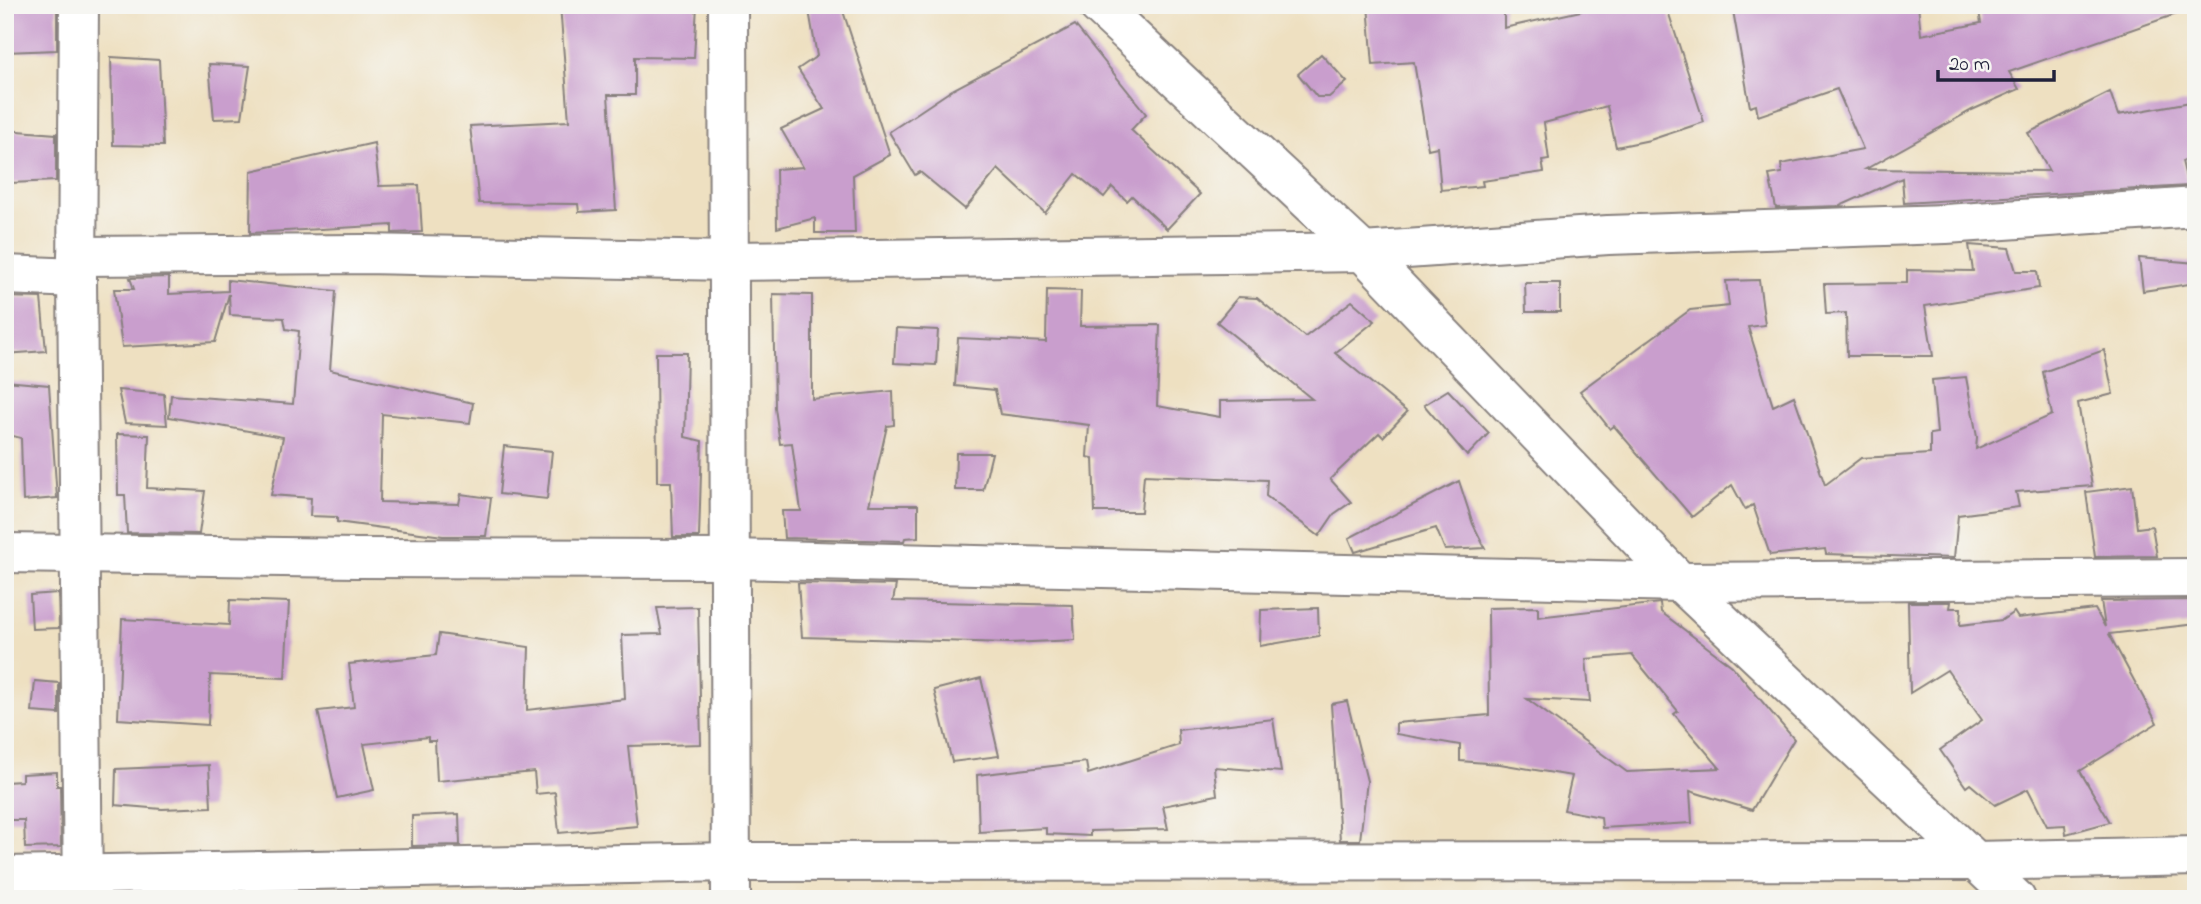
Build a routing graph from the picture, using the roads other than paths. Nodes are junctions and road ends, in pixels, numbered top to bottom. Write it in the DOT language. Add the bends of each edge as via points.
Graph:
graph roads {
  1 [pos="79,5"];
  2 [pos="728,5"];
  3 [pos="1098,5"];
  4 [pos="2196,207"];
  5 [pos="1363,252"];
  6 [pos="729,261"];
  7 [pos="77,267"];
  8 [pos="5,275"];
  9 [pos="5,553"];
  10 [pos="79,553"];
  11 [pos="730,559"];
  12 [pos="2196,578"];
  13 [pos="1680,582"];
  14 [pos="2196,856"];
  15 [pos="1974,861"];
  16 [pos="5,876"];
  17 [pos="732,881"];
  18 [pos="83,887"];
  19 [pos="2015,899"];
  1 -- 7 [label="street"];
  2 -- 6 [label="street"];
  3 -- 5 [label="street"];
  4 -- 5 [label="street" via="1946,224 1608,235"];
  5 -- 6 [label="street"];
  5 -- 13 [label="street"];
  6 -- 7 [label="street" via="364,254"];
  6 -- 11 [label="street"];
  7 -- 8 [label="street"];
  7 -- 10 [label="street"];
  9 -- 10 [label="street"];
  10 -- 11 [label="street"];
  10 -- 18 [label="street"];
  11 -- 13 [label="street"];
  11 -- 17 [label="street"];
  12 -- 13 [label="street"];
  13 -- 15 [label="street"];
  14 -- 15 [label="street"];
  15 -- 17 [label="street"];
  15 -- 19 [label="street"];
  16 -- 18 [label="street"];
  17 -- 18 [label="street"];
}
